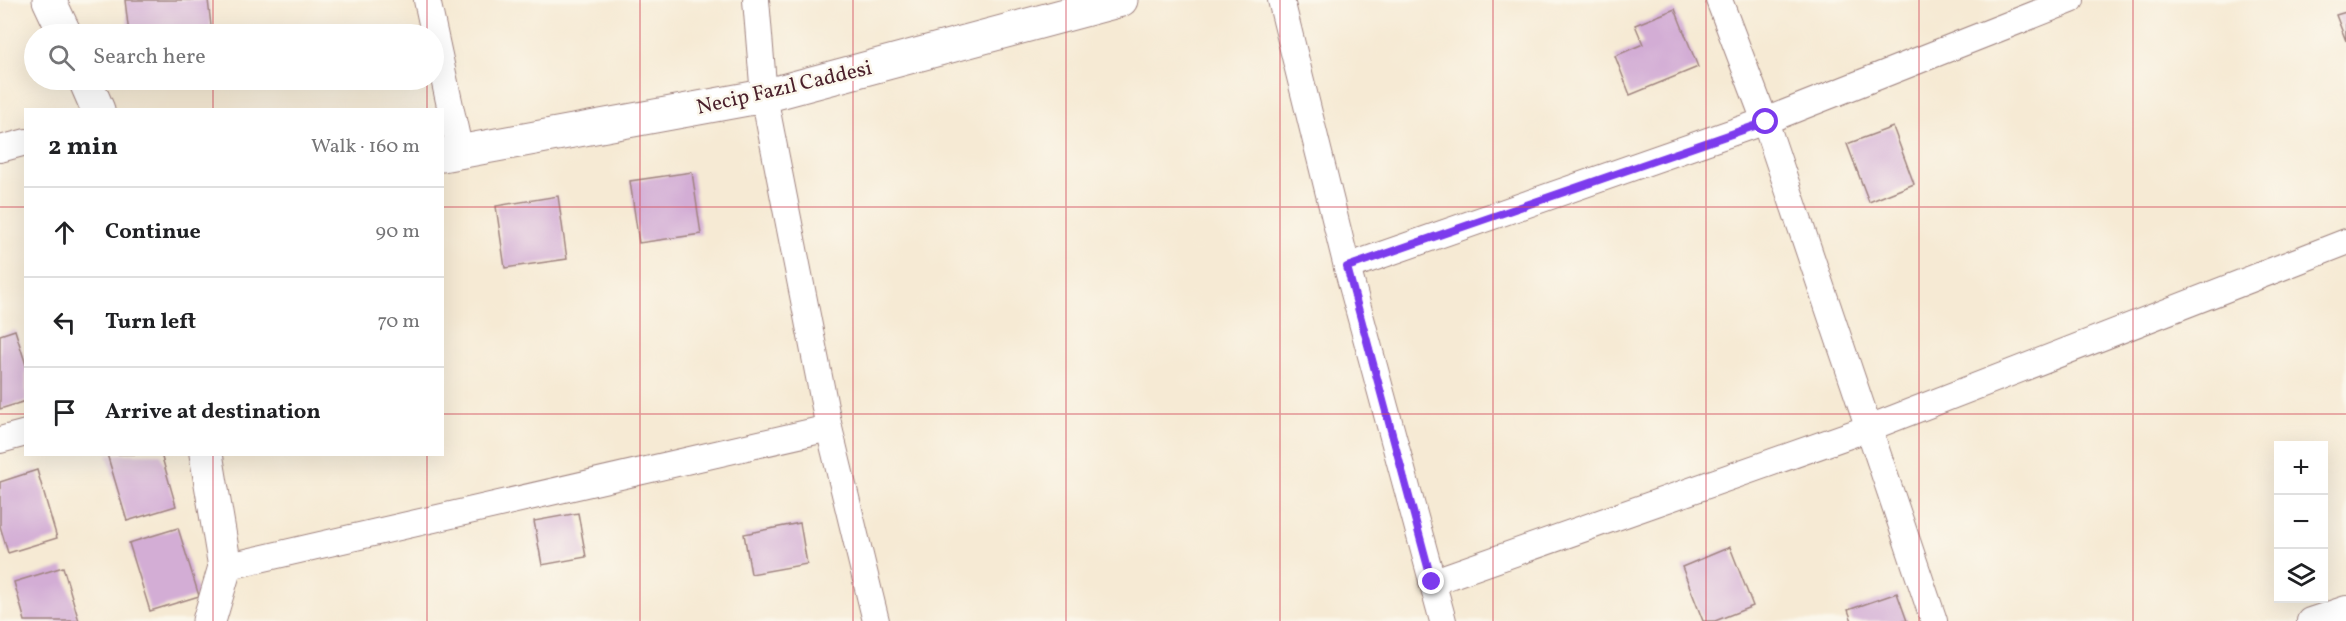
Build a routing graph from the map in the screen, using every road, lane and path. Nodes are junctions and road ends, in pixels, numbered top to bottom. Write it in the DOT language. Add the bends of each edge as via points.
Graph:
graph roads {
  1 [pos="49,0"];
  2 [pos="427,0"];
  3 [pos="756,0"];
  4 [pos="1121,0"];
  5 [pos="1281,0"];
  6 [pos="1719,0"];
  7 [pos="2071,0"];
  8 [pos="60,24"];
  9 [pos="431,24"];
  10 [pos="89,90"];
  11 [pos="441,90"];
  12 [pos="764,96"];
  13 [pos="97,108"];
  14 [pos="444,108"];
  15 [pos="444,108"];
  16 [pos="1766,122"];
  17 [pos="24,143"];
  18 [pos="0,149"];
  19 [pos="451,153"];
  20 [pos="2346,242"];
  21 [pos="1347,267"];
  22 [pos="829,428"];
  23 [pos="1869,428"];
  24 [pos="24,434"];
  25 [pos="0,440"];
  26 [pos="206,456"];
  27 [pos="225,567"];
  28 [pos="1432,582"];
  29 [pos="2346,609"];
  30 [pos="207,620"];
  31 [pos="2317,620"];
  32 [pos="876,621"];
  33 [pos="1443,621"];
  34 [pos="1934,621"];
  1 -- 8 [label="street"];
  2 -- 9 [label="street"];
  3 -- 12 [label="street"];
  4 -- 12 [label="street, Necip Fazıl Caddesi"];
  5 -- 21 [label="street"];
  6 -- 16 [label="street"];
  7 -- 16 [label="street"];
  10 -- 13 [label="street"];
  11 -- 15 [label="street"];
  12 -- 19 [label="street, Necip Fazıl Caddesi"];
  12 -- 22 [label="street"];
  14 -- 19 [label="street"];
  16 -- 21 [label="street"];
  16 -- 23 [label="street"];
  17 -- 18 [label="street"];
  20 -- 23 [label="street"];
  21 -- 28 [label="street"];
  22 -- 27 [label="street"];
  22 -- 32 [label="street"];
  23 -- 28 [label="street"];
  23 -- 34 [label="street"];
  24 -- 25 [label="street"];
  26 -- 27 [label="street"];
  27 -- 30 [label="street"];
  28 -- 33 [label="street"];
  29 -- 31 [label="street"];
}
